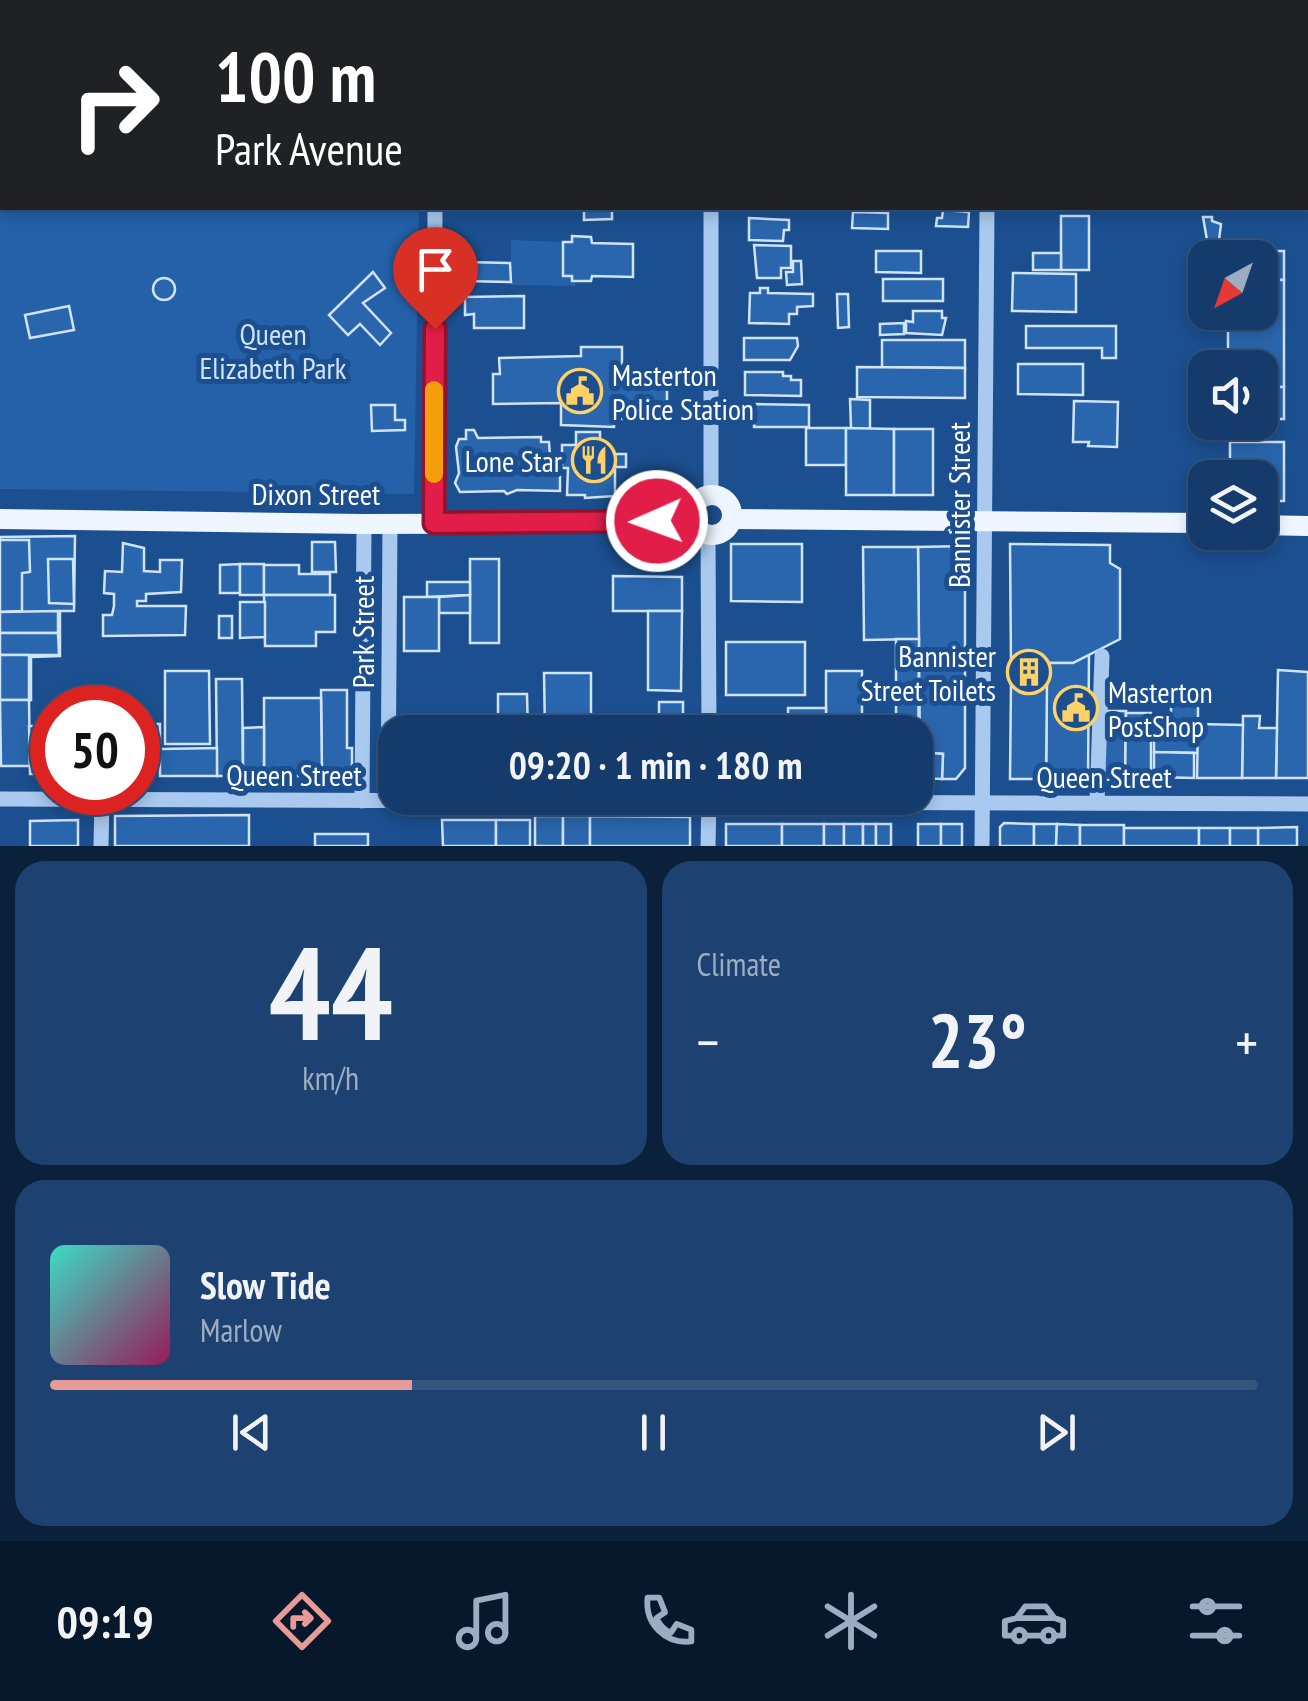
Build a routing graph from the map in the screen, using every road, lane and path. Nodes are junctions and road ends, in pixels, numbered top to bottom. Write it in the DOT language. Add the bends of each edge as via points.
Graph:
graph roads {
  1 [pos="435,210"];
  2 [pos="711,210"];
  3 [pos="987,210"];
  4 [pos="711,494"];
  5 [pos="692,518"];
  6 [pos="0,519"];
  7 [pos="732,519"];
  8 [pos="985,519"];
  9 [pos="390,523"];
  10 [pos="434,523"];
  11 [pos="1188,523"];
  12 [pos="364,524"];
  13 [pos="1278,525"];
  14 [pos="1308,526"];
  15 [pos="708,535"];
  16 [pos="1102,656"];
  17 [pos="389,715"];
  18 [pos="709,715"];
  19 [pos="0,800"];
  20 [pos="30,800"];
  21 [pos="160,800"];
  22 [pos="362,801"];
  23 [pos="378,801"];
  24 [pos="933,803"];
  25 [pos="1096,803"];
  26 [pos="983,804"];
  27 [pos="1308,804"];
  28 [pos="102,815"];
  29 [pos="709,815"];
  30 [pos="101,846"];
  31 [pos="708,846"];
  32 [pos="982,846"];
  1 -- 10 [label="street"];
  2 -- 4 [label="street"];
  3 -- 8 [label="street, Bannister Street"];
  4 -- 5 [label="main road" via="696,502"];
  4 -- 7 [label="main road" via="726,500"];
  5 -- 10 [label="main road, Dixon Street"];
  5 -- 15 [label="main road"];
  6 -- 12 [label="main road, Dixon Street"];
  7 -- 8 [label="main road"];
  7 -- 15 [label="main road" via="723,532"];
  8 -- 11 [label="main road"];
  8 -- 26 [label="street, Bannister Street"];
  9 -- 10 [label="main road, Dixon Street"];
  9 -- 12 [label="main road, Dixon Street"];
  9 -- 17 [label="street, Park Street"];
  12 -- 22 [label="street, Park Street"];
  13 -- 14 [label="main road"];
  15 -- 18 [label="street"];
  16 -- 25 [label="street"];
  19 -- 20 [label="street, Queen Street"];
  21 -- 22 [label="street, Queen Street"];
  22 -- 23 [label="street, Queen Street"];
  24 -- 26 [label="street, Queen Street"];
  25 -- 26 [label="street, Queen Street"];
  25 -- 27 [label="street, Queen Street"];
  26 -- 32 [label="street, Bannister Street"];
  28 -- 30 [label="street"];
  29 -- 31 [label="street"];
}
